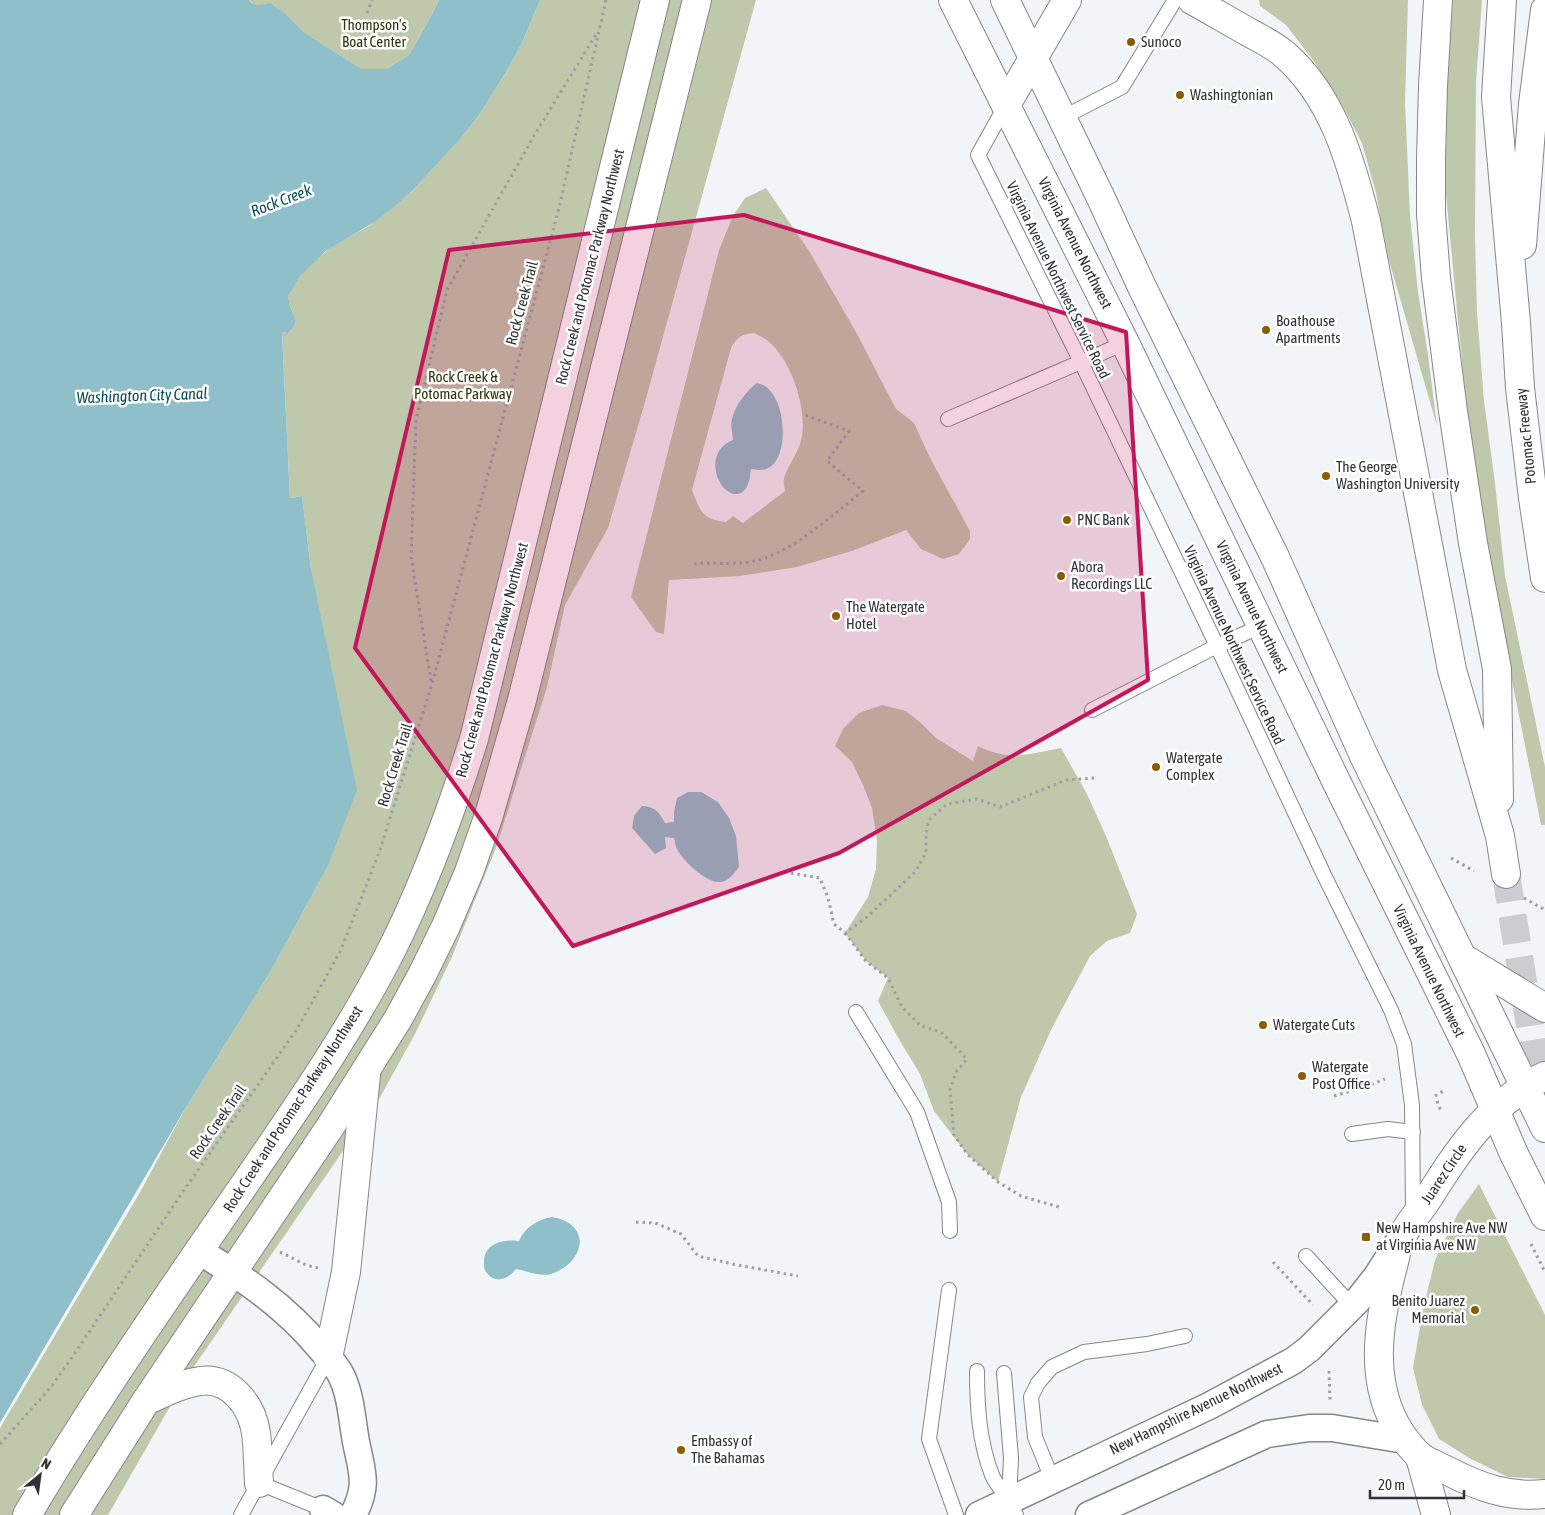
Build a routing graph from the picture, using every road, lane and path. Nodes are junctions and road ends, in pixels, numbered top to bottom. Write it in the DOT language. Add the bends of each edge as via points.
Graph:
graph roads {
  1 [pos="372,0"];
  2 [pos="606,0"];
  3 [pos="655,0"];
  4 [pos="697,0"];
  5 [pos="953,0"];
  6 [pos="1005,0"];
  7 [pos="1067,0"];
  8 [pos="1175,0"];
  9 [pos="1192,0"];
  10 [pos="1438,0"];
  11 [pos="1502,0"];
  12 [pos="1545,10"];
  13 [pos="367,12"];
  14 [pos="598,31"];
  15 [pos="1033,59"];
  16 [pos="1006,105"];
  17 [pos="1062,118"];
  18 [pos="1516,323"];
  19 [pos="1125,343"];
  20 [pos="1081,362"];
  21 [pos="802,414"];
  22 [pos="948,419"];
  23 [pos="694,564"];
  24 [pos="1545,578"];
  25 [pos="1261,626"];
  26 [pos="1217,646"];
  27 [pos="432,684"];
  28 [pos="1092,710"];
  29 [pos="1095,778"];
  30 [pos="1500,836"];
  31 [pos="791,872"];
  32 [pos="1506,874"];
  33 [pos="845,932"];
  34 [pos="1463,958"];
  35 [pos="1545,1008"];
  36 [pos="856,1012"];
  37 [pos="367,1069"];
  38 [pos="1385,1079"];
  39 [pos="1535,1081"];
  40 [pos="1445,1090"];
  41 [pos="1334,1096"];
  42 [pos="1434,1096"];
  43 [pos="1494,1110"];
  44 [pos="1545,1128"];
  45 [pos="1413,1132"];
  46 [pos="1352,1134"];
  47 [pos="1059,1207"];
  48 [pos="1545,1216"];
  49 [pos="636,1222"];
  50 [pos="1406,1230"];
  51 [pos="950,1231"];
  52 [pos="276,1250"];
  53 [pos="199,1251"];
  54 [pos="1306,1256"];
  55 [pos="1273,1262"];
  56 [pos="323,1269"];
  57 [pos="233,1271"];
  58 [pos="798,1276"];
  59 [pos="949,1290"];
  60 [pos="1313,1306"];
  61 [pos="1352,1306"];
  62 [pos="1185,1336"];
  63 [pos="328,1358"];
  64 [pos="1326,1366"];
  65 [pos="977,1370"];
  66 [pos="1004,1373"];
  67 [pos="146,1401"];
  68 [pos="1331,1404"];
  69 [pos="0,1444"];
  70 [pos="1413,1448"];
  71 [pos="1052,1479"];
  72 [pos="259,1483"];
  73 [pos="1545,1494"];
  74 [pos="1013,1508"];
  75 [pos="325,1513"];
  76 [pos="27,1515"];
  77 [pos="74,1515"];
  78 [pos="241,1515"];
  79 [pos="353,1515"];
  80 [pos="956,1515"];
  81 [pos="978,1515"];
  82 [pos="1089,1515"];
  83 [pos="1436,1515"];
  1 -- 13 [label="path"];
  2 -- 14 [label="path, Rock Creek Trail"];
  3 -- 53 [label="main road, Rock Creek and Potomac Parkway Northwest" via="474,739 437,849 389,954 331,1055"];
  4 -- 37 [label="main road" via="506,762 469,872 442,934 398,1019"];
  5 -- 16 [label="main road, Virginia Avenue Northwest"];
  6 -- 15 [label="main road"];
  7 -- 15 [label="main road"];
  8 -- 17 [label="lane" via="1122,87"];
  9 -- 30 [label="main road" via="1284,54 1304,74 1319,97 1342,143 1366,221 1452,670"];
  10 -- 30 [label="main road" via="1431,214 1454,421 1497,669"];
  11 -- 18 [label="main road" via="1496,97"];
  12 -- 18 [label="main road"];
  14 -- 27 [label="path, Rock Creek Trail" via="559,208"];
  14 -- 27 [label="path" via="535,134 447,290 416,420 411,557"];
  15 -- 16 [label="main road"];
  15 -- 17 [label="main road"];
  16 -- 19 [label="main road, Virginia Avenue Northwest"];
  16 -- 20 [label="lane, Virginia Avenue Northwest Service Road" via="978,155"];
  17 -- 34 [label="main road" via="1275,557 1364,756"];
  18 -- 24 [label="main road, Potomac Freeway" via="1524,425"];
  19 -- 20 [label="lane"];
  19 -- 25 [label="main road, Virginia Avenue Northwest"];
  20 -- 22 [label="lane"];
  20 -- 26 [label="lane, Virginia Avenue Northwest Service Road"];
  21 -- 23 [label="path" via="849,431 827,461 863,491 801,540 771,556 749,562"];
  25 -- 26 [label="lane"];
  25 -- 43 [label="main road, Virginia Avenue Northwest" via="1470,1054"];
  26 -- 28 [label="lane"];
  26 -- 45 [label="lane, Virginia Avenue Northwest Service Road" via="1391,1010 1404,1044"];
  27 -- 69 [label="path, Rock Creek Trail" via="380,850 342,950 297,1029 69,1362"];
  29 -- 33 [label="path" via="1066,780 1000,807 976,799 946,804 929,820 926,853 915,872 867,917"];
  30 -- 32 [label="main road"];
  31 -- 33 [label="path" via="820,878 834,924"];
  33 -- 47 [label="path" via="866,961 888,978 902,1006 921,1026 941,1032 967,1059 956,1072 950,1090 954,1135 967,1154 998,1182 1021,1196"];
  34 -- 35 [label="main road"];
  34 -- 39 [label="main road"];
  36 -- 51 [label="lane" via="917,1112 949,1202"];
  37 -- 57 [label="main road"];
  37 -- 63 [label="main road" via="346,1272"];
  38 -- 41 [label="path"];
  39 -- 43 [label="main road, Juarez Circle"];
  39 -- 44 [label="main road"];
  40 -- 42 [label="path"];
  43 -- 48 [label="main road, Virginia Avenue Northwest"];
  43 -- 50 [label="main road, Juarez Circle" via="1452,1161"];
  45 -- 46 [label="lane" via="1388,1129"];
  45 -- 50 [label="lane, Virginia Avenue Northwest Service Road"];
  49 -- 58 [label="path" via="654,1222 682,1234 698,1256"];
  50 -- 61 [label="street, New Hampshire Avenue Northwest" via="1377,1276"];
  50 -- 70 [label="main road, Juarez Circle" via="1383,1306 1378,1355 1379,1372 1393,1420"];
  52 -- 56 [label="path" via="288,1258"];
  53 -- 57 [label="street"];
  53 -- 76 [label="main road, Rock Creek and Potomac Parkway Northwest" via="100,1397"];
  54 -- 61 [label="lane"];
  55 -- 60 [label="path"];
  57 -- 63 [label="street" via="283,1308"];
  57 -- 67 [label="main road"];
  59 -- 80 [label="lane" via="929,1439"];
  61 -- 71 [label="street, New Hampshire Avenue Northwest" via="1293,1361 1209,1406"];
  62 -- 71 [label="lane" via="1084,1352 1052,1367 1038,1382 1032,1397 1035,1437"];
  63 -- 72 [label="lane"];
  63 -- 79 [label="street" via="346,1388 363,1475 362,1493"];
  64 -- 68 [label="path"];
  65 -- 74 [label="lane" via="982,1437 992,1477"];
  66 -- 74 [label="lane"];
  67 -- 72 [label="main road" via="202,1381 227,1386 246,1404 256,1431"];
  67 -- 77 [label="main road"];
  70 -- 73 [label="main road" via="1471,1482 1499,1492 1532,1496"];
  70 -- 82 [label="street" via="1332,1428 1267,1434"];
  70 -- 83 [label="main road, Juarez Circle"];
  71 -- 74 [label="street, New Hampshire Avenue Northwest"];
  72 -- 75 [label="lane"];
  72 -- 78 [label="lane"];
  74 -- 81 [label="street, New Hampshire Avenue Northwest"];
}
